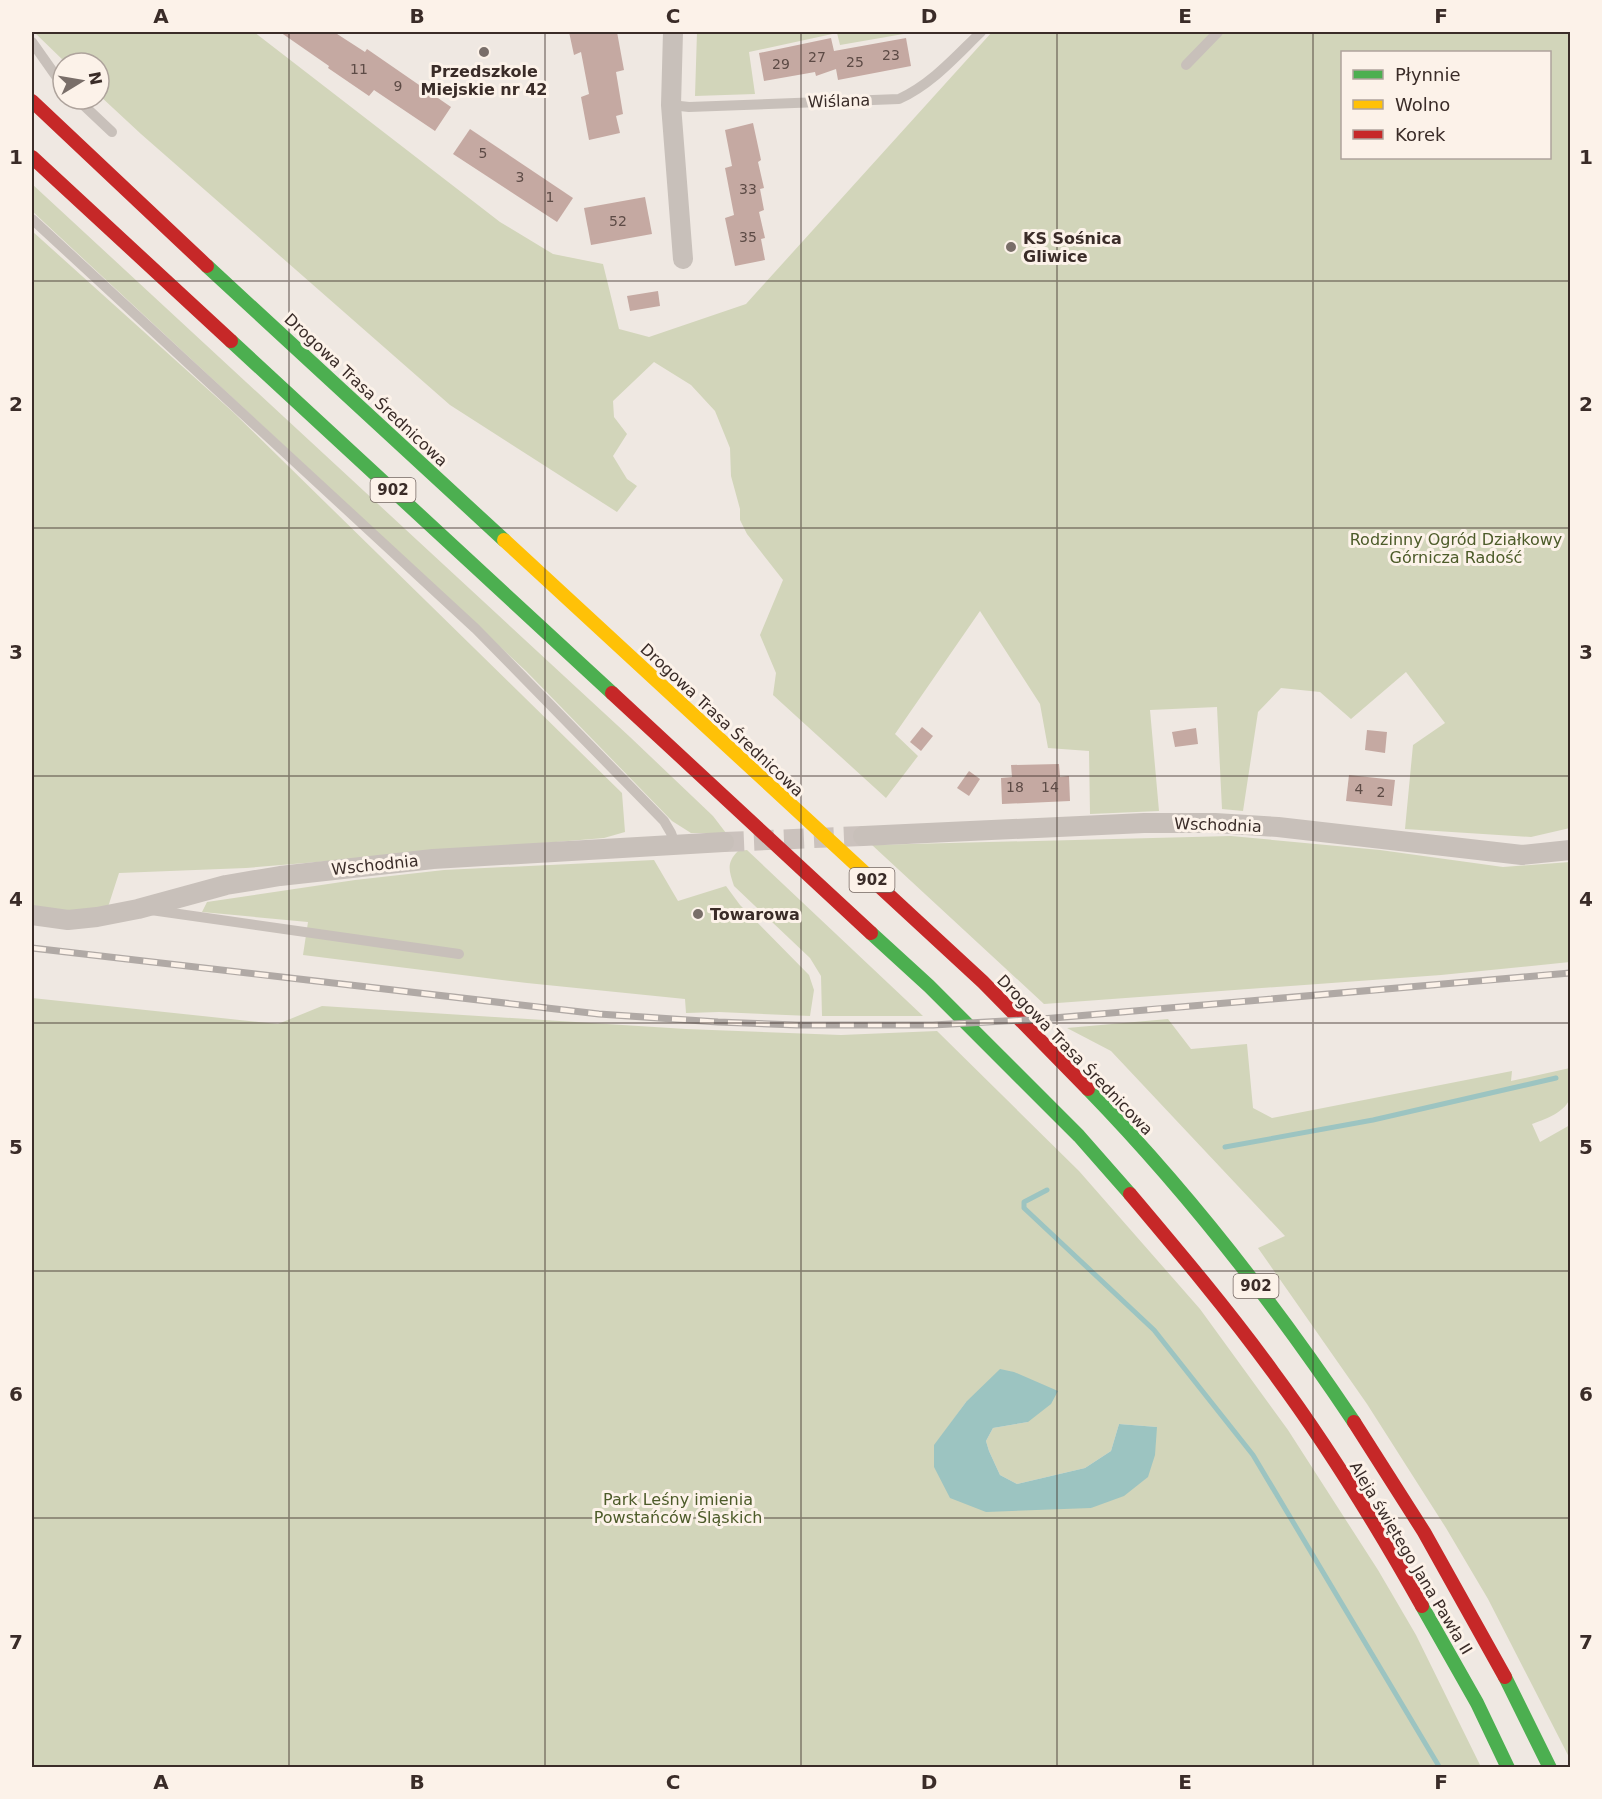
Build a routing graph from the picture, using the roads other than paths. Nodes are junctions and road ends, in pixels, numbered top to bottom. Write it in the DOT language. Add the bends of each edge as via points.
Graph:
graph roads {
  1 [pos="673,32"];
  2 [pos="981,32"];
  3 [pos="1218,32"];
  4 [pos="32,42"];
  5 [pos="1186,64"];
  6 [pos="51,69"];
  7 [pos="32,101"];
  8 [pos="671,105"];
  9 [pos="90,111"];
  10 [pos="112,132"];
  11 [pos="32,157"];
  12 [pos="32,219"];
  13 [pos="683,259"];
  14 [pos="863,836"];
  15 [pos="724,842"];
  16 [pos="675,844"];
  17 [pos="1570,850"];
  18 [pos="138,909"];
  19 [pos="32,915"];
  20 [pos="459,954"];
  21 [pos="1344,1407"];
  22 [pos="1508,1767"];
  23 [pos="1550,1767"];
  1 -- 8 [label="street"];
  2 -- 8 [label="lane, Wiślana" via="939,73 900,99"];
  3 -- 5 [label="lane"];
  4 -- 6 [label="lane"];
  7 -- 21 [label="main road, Drogowa Trasa Średnicowa / 902" via="982,982 1162,1169 1241,1265"];
  8 -- 13 [label="street"];
  9 -- 10 [label="lane"];
  11 -- 22 [label="main road, Aleja świętego Jana Pawła II / 902" via="929,986 1078,1136 1209,1288 1274,1373 1396,1560 1477,1703"];
  12 -- 16 [label="lane" via="476,629 664,821"];
  14 -- 17 [label="street, Wschodnia" via="1215,823 1522,855"];
  15 -- 16 [label="street, Wschodnia"];
  16 -- 18 [label="street, Wschodnia" via="433,858 280,876 197,891"];
  18 -- 19 [label="street, Wschodnia" via="68,920"];
  18 -- 20 [label="lane"];
  21 -- 23 [label="main road, Aleja świętego Jana Pawła II / 902" via="1428,1537"];
}
